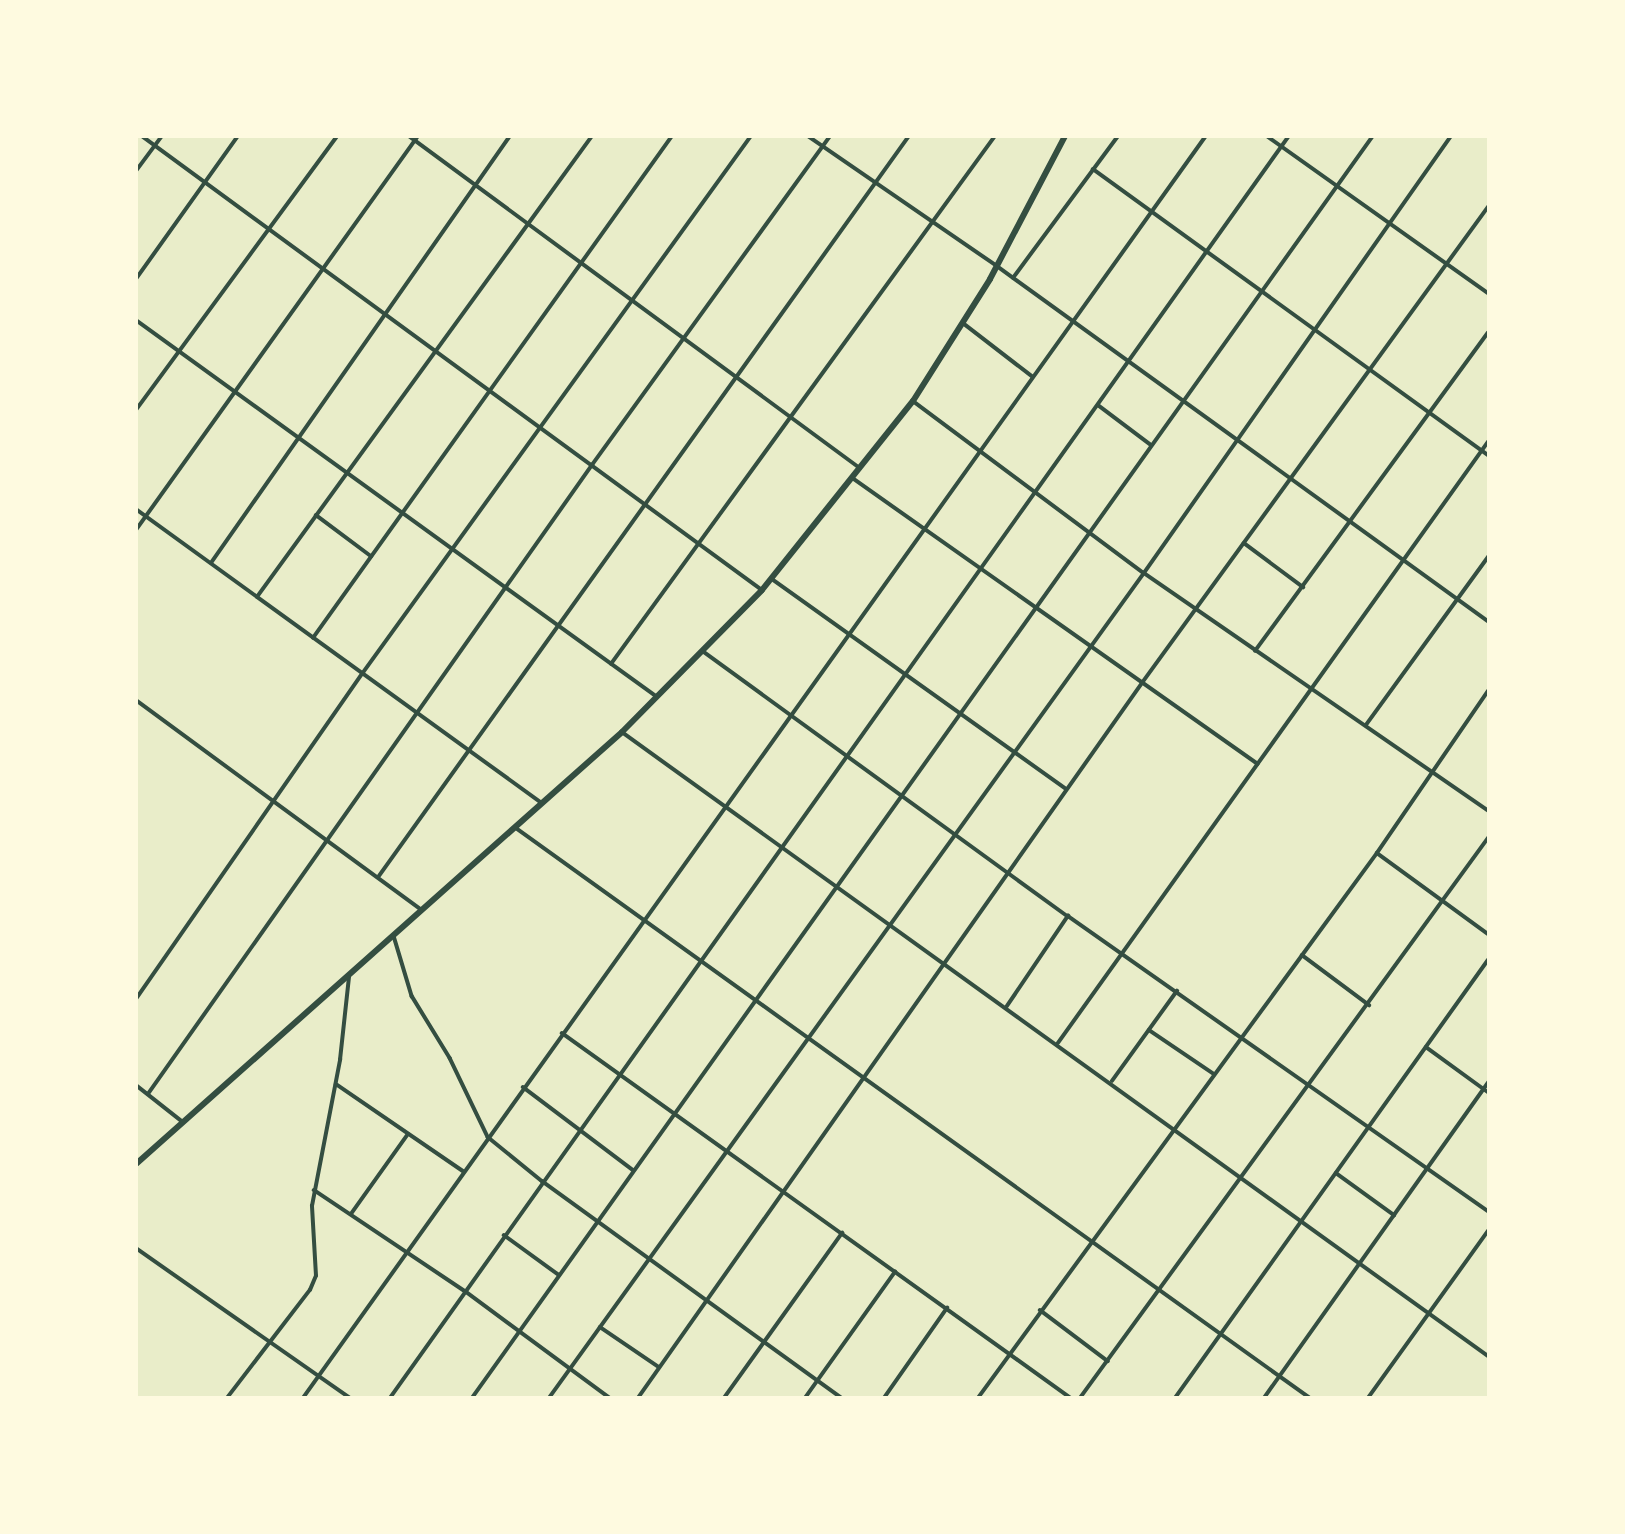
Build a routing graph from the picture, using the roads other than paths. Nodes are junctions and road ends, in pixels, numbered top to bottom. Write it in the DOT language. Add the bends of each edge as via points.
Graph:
graph roads {
  1 [pos="142,136"];
  2 [pos="162,136"];
  3 [pos="238,136"];
  4 [pos="337,136"];
  5 [pos="409,136"];
  6 [pos="510,136"];
  7 [pos="592,136"];
  8 [pos="672,136"];
  9 [pos="751,136"];
  10 [pos="808,136"];
  11 [pos="830,136"];
  12 [pos="909,136"];
  13 [pos="995,136"];
  14 [pos="1065,136"];
  15 [pos="1118,136"];
  16 [pos="1206,136"];
  17 [pos="1267,136"];
  18 [pos="1289,136"];
  19 [pos="1373,136"];
  20 [pos="1451,136"];
  21 [pos="417,139"];
  22 [pos="155,146"];
  23 [pos="823,147"];
  24 [pos="1282,147"];
  25 [pos="1093,169"];
  26 [pos="136,171"];
  27 [pos="206,181"];
  28 [pos="874,184"];
  29 [pos="475,186"];
  30 [pos="1337,187"];
  31 [pos="1489,207"];
  32 [pos="1153,212"];
  33 [pos="934,224"];
  34 [pos="1390,224"];
  35 [pos="529,225"];
  36 [pos="271,227"];
  37 [pos="1208,252"];
  38 [pos="582,263"];
  39 [pos="1447,263"];
  40 [pos="997,266"];
  41 [pos="327,269"];
  42 [pos="1013,278"];
  43 [pos="136,279"];
  44 [pos="1261,292"];
  45 [pos="1489,293"];
  46 [pos="633,302"];
  47 [pos="383,313"];
  48 [pos="136,320"];
  49 [pos="1073,321"];
  50 [pos="963,323"];
  51 [pos="1315,330"];
  52 [pos="1489,332"];
  53 [pos="684,340"];
  54 [pos="179,350"];
  55 [pos="434,351"];
  56 [pos="1130,362"];
  57 [pos="1371,369"];
  58 [pos="1033,377"];
  59 [pos="737,378"];
  60 [pos="488,390"];
  61 [pos="235,391"];
  62 [pos="913,401"];
  63 [pos="1182,401"];
  64 [pos="1098,405"];
  65 [pos="136,410"];
  66 [pos="1431,412"];
  67 [pos="793,419"];
  68 [pos="539,426"];
  69 [pos="296,436"];
  70 [pos="1237,441"];
  71 [pos="1489,443"];
  72 [pos="1151,445"];
  73 [pos="981,450"];
  74 [pos="1483,451"];
  75 [pos="1489,455"];
  76 [pos="592,465"];
  77 [pos="862,470"];
  78 [pos="347,472"];
  79 [pos="1291,478"];
  80 [pos="854,479"];
  81 [pos="1036,491"];
  82 [pos="646,503"];
  83 [pos="136,509"];
  84 [pos="402,512"];
  85 [pos="316,515"];
  86 [pos="146,516"];
  87 [pos="1350,522"];
  88 [pos="923,529"];
  89 [pos="136,530"];
  90 [pos="1090,531"];
  91 [pos="700,543"];
  92 [pos="1244,543"];
  93 [pos="452,548"];
  94 [pos="371,556"];
  95 [pos="1489,557"];
  96 [pos="1404,561"];
  97 [pos="211,563"];
  98 [pos="980,569"];
  99 [pos="1144,573"];
  100 [pos="772,579"];
  101 [pos="505,587"];
  102 [pos="1303,587"];
  103 [pos="762,590"];
  104 [pos="257,597"];
  105 [pos="1458,599"];
  106 [pos="1035,608"];
  107 [pos="1195,609"];
  108 [pos="1489,621"];
  109 [pos="558,626"];
  110 [pos="849,632"];
  111 [pos="313,638"];
  112 [pos="1090,646"];
  113 [pos="1255,651"];
  114 [pos="704,652"];
  115 [pos="611,664"];
  116 [pos="907,673"];
  117 [pos="362,674"];
  118 [pos="1142,683"];
  119 [pos="1313,689"];
  120 [pos="1489,691"];
  121 [pos="658,698"];
  122 [pos="136,700"];
  123 [pos="961,712"];
  124 [pos="415,713"];
  125 [pos="791,715"];
  126 [pos="1366,725"];
  127 [pos="622,732"];
  128 [pos="1014,751"];
  129 [pos="468,753"];
  130 [pos="846,755"];
  131 [pos="1258,764"];
  132 [pos="1433,770"];
  133 [pos="1066,789"];
  134 [pos="900,795"];
  135 [pos="275,799"];
  136 [pos="542,803"];
  137 [pos="727,806"];
  138 [pos="1489,810"];
  139 [pos="514,826"];
  140 [pos="954,833"];
  141 [pos="1489,838"];
  142 [pos="330,839"];
  143 [pos="781,844"];
  144 [pos="1377,853"];
  145 [pos="1007,872"];
  146 [pos="379,876"];
  147 [pos="837,885"];
  148 [pos="1444,902"];
  149 [pos="422,910"];
  150 [pos="1068,916"];
  151 [pos="644,919"];
  152 [pos="889,923"];
  153 [pos="1489,934"];
  154 [pos="393,935"];
  155 [pos="1122,954"];
  156 [pos="1301,954"];
  157 [pos="700,959"];
  158 [pos="1489,960"];
  159 [pos="943,962"];
  160 [pos="349,975"];
  161 [pos="1177,991"];
  162 [pos="755,998"];
  163 [pos="136,999"];
  164 [pos="1368,1005"];
  165 [pos="1007,1006"];
  166 [pos="1149,1030"];
  167 [pos="562,1033"];
  168 [pos="807,1035"];
  169 [pos="1243,1035"];
  170 [pos="1058,1043"];
  171 [pos="1426,1047"];
  172 [pos="619,1073"];
  173 [pos="1214,1074"];
  174 [pos="863,1076"];
  175 [pos="1112,1081"];
  176 [pos="1489,1083"];
  177 [pos="336,1084"];
  178 [pos="1311,1084"];
  179 [pos="136,1085"];
  180 [pos="523,1087"];
  181 [pos="1486,1091"];
  182 [pos="148,1094"];
  183 [pos="673,1113"];
  184 [pos="183,1122"];
  185 [pos="1370,1125"];
  186 [pos="1175,1127"];
  187 [pos="579,1129"];
  188 [pos="408,1134"];
  189 [pos="488,1137"];
  190 [pos="725,1150"];
  191 [pos="136,1164"];
  192 [pos="1428,1168"];
  193 [pos="633,1170"];
  194 [pos="463,1171"];
  195 [pos="1336,1173"];
  196 [pos="1242,1177"];
  197 [pos="542,1181"];
  198 [pos="314,1190"];
  199 [pos="783,1191"];
  200 [pos="1489,1211"];
  201 [pos="351,1214"];
  202 [pos="1394,1215"];
  203 [pos="1302,1219"];
  204 [pos="597,1221"];
  205 [pos="1489,1231"];
  206 [pos="842,1233"];
  207 [pos="505,1235"];
  208 [pos="1092,1239"];
  209 [pos="136,1248"];
  210 [pos="407,1251"];
  211 [pos="649,1259"];
  212 [pos="1361,1262"];
  213 [pos="895,1272"];
  214 [pos="559,1275"];
  215 [pos="1160,1289"];
  216 [pos="465,1291"];
  217 [pos="707,1300"];
  218 [pos="947,1308"];
  219 [pos="1040,1310"];
  220 [pos="1429,1313"];
  221 [pos="600,1327"];
  222 [pos="520,1332"];
  223 [pos="1221,1333"];
  224 [pos="271,1342"];
  225 [pos="764,1342"];
  226 [pos="1010,1353"];
  227 [pos="1489,1356"];
  228 [pos="1108,1361"];
  229 [pos="659,1367"];
  230 [pos="570,1368"];
  231 [pos="319,1376"];
  232 [pos="1280,1376"];
  233 [pos="818,1380"];
  234 [pos="227,1397"];
  235 [pos="303,1398"];
  236 [pos="350,1398"];
  237 [pos="390,1398"];
  238 [pos="472,1398"];
  239 [pos="549,1398"];
  240 [pos="611,1398"];
  241 [pos="638,1398"];
  242 [pos="724,1398"];
  243 [pos="805,1398"];
  244 [pos="842,1398"];
  245 [pos="884,1398"];
  246 [pos="978,1398"];
  247 [pos="1071,1398"];
  248 [pos="1080,1398"];
  249 [pos="1175,1398"];
  250 [pos="1265,1398"];
  251 [pos="1310,1398"];
  252 [pos="1368,1398"];
  1 -- 22 [label="street"];
  2 -- 22 [label="street"];
  3 -- 27 [label="street"];
  4 -- 36 [label="street"];
  5 -- 21 [label="street"];
  6 -- 29 [label="street"];
  7 -- 35 [label="street"];
  8 -- 38 [label="street"];
  9 -- 46 [label="street"];
  10 -- 23 [label="street"];
  11 -- 23 [label="street"];
  12 -- 28 [label="street"];
  13 -- 33 [label="street"];
  14 -- 40 [label="main road"];
  15 -- 25 [label="street"];
  16 -- 32 [label="street"];
  17 -- 24 [label="street"];
  18 -- 24 [label="street"];
  19 -- 30 [label="street"];
  20 -- 34 [label="street"];
  21 -- 29 [label="street"];
  21 -- 41 [label="street"];
  22 -- 26 [label="street"];
  22 -- 27 [label="street"];
  23 -- 28 [label="street"];
  23 -- 53 [label="street"];
  24 -- 30 [label="street"];
  24 -- 37 [label="street"];
  25 -- 32 [label="street"];
  25 -- 42 [label="street"];
  27 -- 36 [label="street"];
  27 -- 43 [label="street"];
  28 -- 33 [label="street"];
  28 -- 59 [label="street"];
  29 -- 35 [label="street"];
  29 -- 47 [label="street"];
  30 -- 34 [label="street"];
  30 -- 44 [label="street"];
  31 -- 39 [label="street"];
  32 -- 37 [label="street"];
  32 -- 49 [label="street"];
  33 -- 40 [label="street"];
  33 -- 67 [label="street"];
  34 -- 39 [label="street"];
  34 -- 51 [label="street"];
  35 -- 38 [label="street"];
  35 -- 55 [label="street"];
  36 -- 41 [label="street"];
  36 -- 54 [label="street"];
  37 -- 44 [label="street"];
  37 -- 56 [label="street"];
  38 -- 46 [label="street"];
  38 -- 60 [label="street"];
  39 -- 45 [label="street"];
  39 -- 57 [label="street"];
  40 -- 42 [label="street"];
  40 -- 50 [label="main road"];
  41 -- 47 [label="street"];
  41 -- 61 [label="street"];
  42 -- 49 [label="street"];
  44 -- 51 [label="street"];
  44 -- 63 [label="street"];
  46 -- 53 [label="street"];
  46 -- 68 [label="street"];
  47 -- 55 [label="street"];
  47 -- 69 [label="street"];
  48 -- 54 [label="street"];
  49 -- 56 [label="street"];
  49 -- 58 [label="street"];
  50 -- 58 [label="street"];
  50 -- 62 [label="main road"];
  51 -- 57 [label="street"];
  51 -- 70 [label="street"];
  52 -- 66 [label="street"];
  53 -- 59 [label="street"];
  53 -- 76 [label="street"];
  54 -- 61 [label="street"];
  54 -- 65 [label="street"];
  55 -- 60 [label="street"];
  55 -- 78 [label="street"];
  56 -- 63 [label="street"];
  56 -- 64 [label="street"];
  57 -- 66 [label="street"];
  57 -- 79 [label="street"];
  58 -- 73 [label="street"];
  59 -- 67 [label="street"];
  59 -- 82 [label="street"];
  60 -- 68 [label="street"];
  60 -- 84 [label="street"];
  61 -- 69 [label="street"];
  61 -- 86 [label="street"];
  62 -- 73 [label="street"];
  62 -- 77 [label="main road"];
  63 -- 70 [label="street"];
  63 -- 72 [label="street"];
  64 -- 72 [label="street"];
  64 -- 81 [label="street"];
  66 -- 74 [label="street"];
  66 -- 87 [label="street"];
  67 -- 77 [label="street"];
  67 -- 91 [label="street"];
  68 -- 76 [label="street"];
  68 -- 93 [label="street"];
  69 -- 78 [label="street"];
  69 -- 97 [label="street"];
  70 -- 79 [label="street"];
  70 -- 99 [label="street"];
  71 -- 74 [label="street"];
  72 -- 90 [label="street"];
  73 -- 81 [label="street"];
  73 -- 88 [label="street"];
  74 -- 75 [label="street"];
  74 -- 96 [label="street"];
  76 -- 82 [label="street"];
  76 -- 101 [label="street"];
  77 -- 80 [label="main road"];
  78 -- 84 [label="street"];
  78 -- 85 [label="street"];
  79 -- 87 [label="street"];
  79 -- 92 [label="street"];
  80 -- 88 [label="street"];
  80 -- 100 [label="main road"];
  81 -- 90 [label="street"];
  81 -- 98 [label="street"];
  82 -- 91 [label="street"];
  82 -- 109 [label="street"];
  83 -- 86 [label="street"];
  84 -- 93 [label="street"];
  84 -- 94 [label="street"];
  85 -- 94 [label="street"];
  85 -- 104 [label="street"];
  86 -- 89 [label="street"];
  86 -- 97 [label="street"];
  87 -- 96 [label="street"];
  87 -- 102 [label="street"];
  88 -- 98 [label="street"];
  88 -- 110 [label="street"];
  90 -- 99 [label="street"];
  90 -- 106 [label="street"];
  91 -- 103 [label="street"];
  91 -- 115 [label="street"];
  92 -- 102 [label="street"];
  92 -- 107 [label="street"];
  93 -- 101 [label="street"];
  93 -- 117 [label="street"];
  94 -- 111 [label="street"];
  95 -- 105 [label="street"];
  96 -- 105 [label="street"];
  96 -- 119 [label="street"];
  97 -- 104 [label="street"];
  98 -- 106 [label="street"];
  98 -- 116 [label="street"];
  99 -- 107 [label="street"];
  99 -- 112 [label="street"];
  100 -- 103 [label="main road"];
  100 -- 110 [label="street"];
  101 -- 109 [label="street"];
  101 -- 124 [label="street"];
  102 -- 113 [label="street"];
  103 -- 114 [label="main road"];
  104 -- 111 [label="street"];
  105 -- 108 [label="street"];
  105 -- 126 [label="street"];
  106 -- 112 [label="street"];
  106 -- 123 [label="street"];
  107 -- 113 [label="street"];
  107 -- 118 [label="street"];
  109 -- 115 [label="street"];
  109 -- 129 [label="street"];
  110 -- 116 [label="street"];
  110 -- 125 [label="street"];
  111 -- 117 [label="street"];
  112 -- 118 [label="street"];
  112 -- 128 [label="street"];
  113 -- 119 [label="street"];
  114 -- 121 [label="main road"];
  114 -- 125 [label="street"];
  115 -- 121 [label="street"];
  116 -- 123 [label="street"];
  116 -- 130 [label="street"];
  117 -- 124 [label="street"];
  117 -- 135 [label="street"];
  118 -- 131 [label="street"];
  118 -- 133 [label="street"];
  119 -- 126 [label="street"];
  119 -- 131 [label="street"];
  120 -- 132 [label="street"];
  121 -- 127 [label="main road"];
  122 -- 135 [label="street"];
  123 -- 128 [label="street"];
  123 -- 134 [label="street"];
  124 -- 129 [label="street"];
  124 -- 142 [label="street"];
  125 -- 130 [label="street"];
  125 -- 137 [label="street"];
  126 -- 132 [label="street"];
  127 -- 136 [label="main road"];
  127 -- 137 [label="street"];
  128 -- 133 [label="street"];
  128 -- 140 [label="street"];
  129 -- 136 [label="street"];
  129 -- 146 [label="street"];
  130 -- 134 [label="street"];
  130 -- 143 [label="street"];
  131 -- 155 [label="street"];
  132 -- 138 [label="street"];
  132 -- 144 [label="street"];
  133 -- 145 [label="street"];
  134 -- 140 [label="street"];
  134 -- 147 [label="street"];
  135 -- 142 [label="street"];
  135 -- 163 [label="street"];
  136 -- 139 [label="main road"];
  137 -- 143 [label="street"];
  137 -- 151 [label="street"];
  139 -- 149 [label="main road"];
  139 -- 151 [label="street"];
  140 -- 145 [label="street"];
  140 -- 152 [label="street"];
  141 -- 148 [label="street"];
  142 -- 146 [label="street"];
  142 -- 182 [label="street"];
  143 -- 147 [label="street"];
  143 -- 157 [label="street"];
  144 -- 148 [label="street"];
  144 -- 156 [label="street"];
  145 -- 150 [label="street"];
  145 -- 159 [label="street"];
  146 -- 149 [label="street"];
  147 -- 152 [label="street"];
  147 -- 162 [label="street"];
  148 -- 153 [label="street"];
  148 -- 164 [label="street"];
  149 -- 154 [label="main road"];
  150 -- 155 [label="street"];
  150 -- 165 [label="street"];
  151 -- 157 [label="street"];
  151 -- 167 [label="street"];
  152 -- 159 [label="street"];
  152 -- 168 [label="street"];
  154 -- 160 [label="main road"];
  154 -- 189 [label="street" via="412,996 450,1058"];
  155 -- 161 [label="street"];
  155 -- 170 [label="street"];
  156 -- 164 [label="street"];
  156 -- 169 [label="street"];
  157 -- 162 [label="street"];
  157 -- 172 [label="street"];
  158 -- 171 [label="street"];
  159 -- 165 [label="street"];
  159 -- 174 [label="street"];
  160 -- 177 [label="street"];
  160 -- 184 [label="main road"];
  161 -- 166 [label="street"];
  161 -- 169 [label="street"];
  162 -- 168 [label="street"];
  162 -- 183 [label="street"];
  164 -- 178 [label="street"];
  165 -- 170 [label="street"];
  166 -- 173 [label="street"];
  166 -- 175 [label="street"];
  167 -- 172 [label="street"];
  167 -- 180 [label="street"];
  168 -- 174 [label="street"];
  168 -- 190 [label="street"];
  169 -- 173 [label="street"];
  169 -- 178 [label="street"];
  170 -- 175 [label="street"];
  171 -- 181 [label="street"];
  171 -- 185 [label="street"];
  172 -- 183 [label="street"];
  172 -- 187 [label="street"];
  173 -- 186 [label="street"];
  174 -- 199 [label="street"];
  174 -- 208 [label="street"];
  175 -- 186 [label="street"];
  176 -- 181 [label="street"];
  177 -- 188 [label="street"];
  177 -- 198 [label="street"];
  178 -- 185 [label="street"];
  178 -- 196 [label="street"];
  179 -- 182 [label="street"];
  180 -- 187 [label="street"];
  180 -- 189 [label="street"];
  181 -- 192 [label="street"];
  182 -- 184 [label="street"];
  183 -- 190 [label="street"];
  183 -- 193 [label="street"];
  184 -- 191 [label="main road"];
  185 -- 192 [label="street"];
  185 -- 195 [label="street"];
  186 -- 196 [label="street"];
  186 -- 208 [label="street"];
  187 -- 193 [label="street"];
  187 -- 197 [label="street"];
  188 -- 194 [label="street"];
  188 -- 201 [label="street"];
  189 -- 194 [label="street"];
  189 -- 197 [label="street"];
  190 -- 199 [label="street"];
  190 -- 211 [label="street"];
  192 -- 200 [label="street"];
  192 -- 202 [label="street"];
  193 -- 204 [label="street"];
  194 -- 210 [label="street"];
  195 -- 202 [label="street"];
  195 -- 203 [label="street"];
  196 -- 203 [label="street"];
  196 -- 215 [label="street"];
  197 -- 204 [label="street"];
  197 -- 207 [label="street"];
  198 -- 201 [label="street"];
  198 -- 224 [label="street" via="316,1276"];
  199 -- 206 [label="street"];
  199 -- 217 [label="street"];
  201 -- 210 [label="street"];
  202 -- 212 [label="street"];
  203 -- 212 [label="street"];
  203 -- 223 [label="street"];
  204 -- 211 [label="street"];
  204 -- 214 [label="street"];
  205 -- 220 [label="street"];
  206 -- 213 [label="street"];
  206 -- 225 [label="street"];
  207 -- 214 [label="street"];
  207 -- 216 [label="street"];
  208 -- 215 [label="street"];
  208 -- 219 [label="street"];
  209 -- 224 [label="street"];
  210 -- 216 [label="street"];
  210 -- 231 [label="street"];
  211 -- 217 [label="street"];
  211 -- 221 [label="street"];
  212 -- 220 [label="street"];
  212 -- 232 [label="street"];
  213 -- 218 [label="street"];
  213 -- 233 [label="street"];
  214 -- 222 [label="street"];
  215 -- 223 [label="street"];
  215 -- 228 [label="street"];
  216 -- 222 [label="street"];
  216 -- 237 [label="street"];
  217 -- 225 [label="street"];
  217 -- 229 [label="street"];
  218 -- 226 [label="street"];
  218 -- 245 [label="street"];
  219 -- 226 [label="street"];
  219 -- 228 [label="street"];
  220 -- 227 [label="street"];
  220 -- 252 [label="street"];
  221 -- 229 [label="street"];
  221 -- 230 [label="street"];
  222 -- 230 [label="street"];
  222 -- 238 [label="street"];
  223 -- 232 [label="street"];
  223 -- 249 [label="street"];
  224 -- 231 [label="street"];
  224 -- 234 [label="street"];
  225 -- 233 [label="street"];
  225 -- 242 [label="street"];
  226 -- 246 [label="street"];
  226 -- 247 [label="street"];
  228 -- 248 [label="street"];
  229 -- 241 [label="street"];
  230 -- 239 [label="street"];
  230 -- 240 [label="street"];
  231 -- 235 [label="street"];
  231 -- 236 [label="street"];
  232 -- 250 [label="street"];
  232 -- 251 [label="street"];
  233 -- 243 [label="street"];
  233 -- 244 [label="street"];
}
